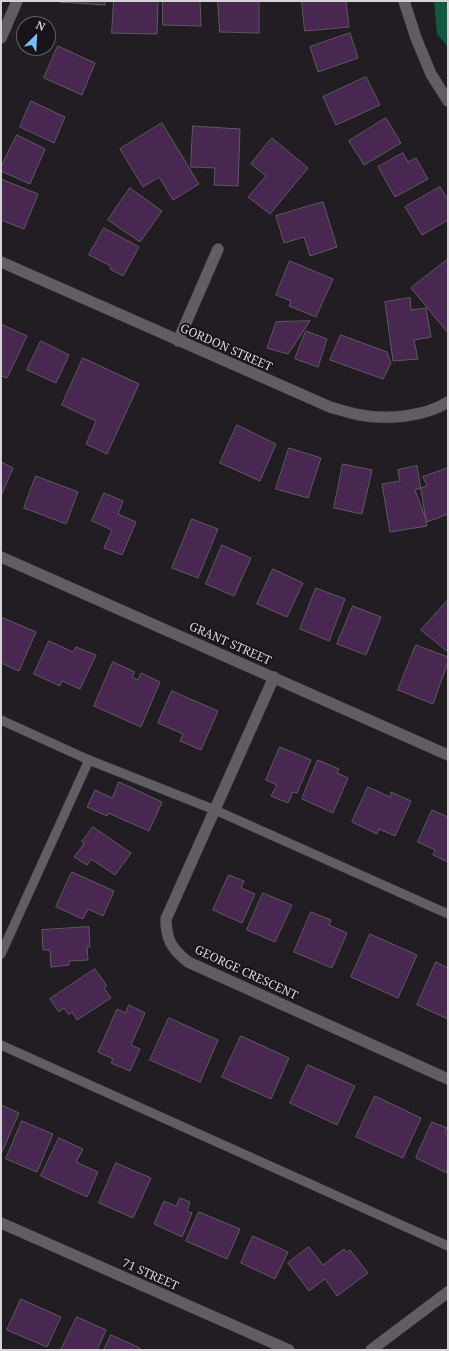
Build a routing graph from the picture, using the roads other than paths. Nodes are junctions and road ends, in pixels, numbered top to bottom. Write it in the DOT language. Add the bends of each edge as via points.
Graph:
graph roads {
  1 [pos="17,1"];
  2 [pos="404,1"];
  3 [pos="1,38"];
  4 [pos="448,102"];
  5 [pos="218,249"];
  6 [pos="1,262"];
  7 [pos="178,341"];
  8 [pos="448,402"];
  9 [pos="1,557"];
  10 [pos="274,677"];
  11 [pos="1,720"];
  12 [pos="448,756"];
  13 [pos="89,760"];
  14 [pos="216,810"];
  15 [pos="448,914"];
  16 [pos="1,954"];
  17 [pos="1,1045"];
  18 [pos="448,1079"];
  19 [pos="1,1223"];
  20 [pos="448,1246"];
  21 [pos="448,1292"];
  22 [pos="289,1350"];
  23 [pos="371,1350"];
  1 -- 3 [label="street"];
  2 -- 4 [label="street" via="431,74"];
  5 -- 7 [label="street"];
  6 -- 7 [label="street, GORDON STREET"];
  7 -- 8 [label="street, GORDON STREET" via="330,407 360,415 399,417 428,411"];
  9 -- 10 [label="street, GRANT STREET"];
  10 -- 12 [label="street, GRANT STREET"];
  10 -- 14 [label="street, GEORGE CRESCENT"];
  11 -- 13 [label="lane"];
  13 -- 14 [label="lane"];
  13 -- 16 [label="lane"];
  14 -- 15 [label="lane"];
  14 -- 18 [label="street, GEORGE CRESCENT" via="166,919 170,943 179,955 188,962"];
  17 -- 20 [label="lane"];
  19 -- 22 [label="street, 71 STREET"];
  21 -- 23 [label="street"];
}
